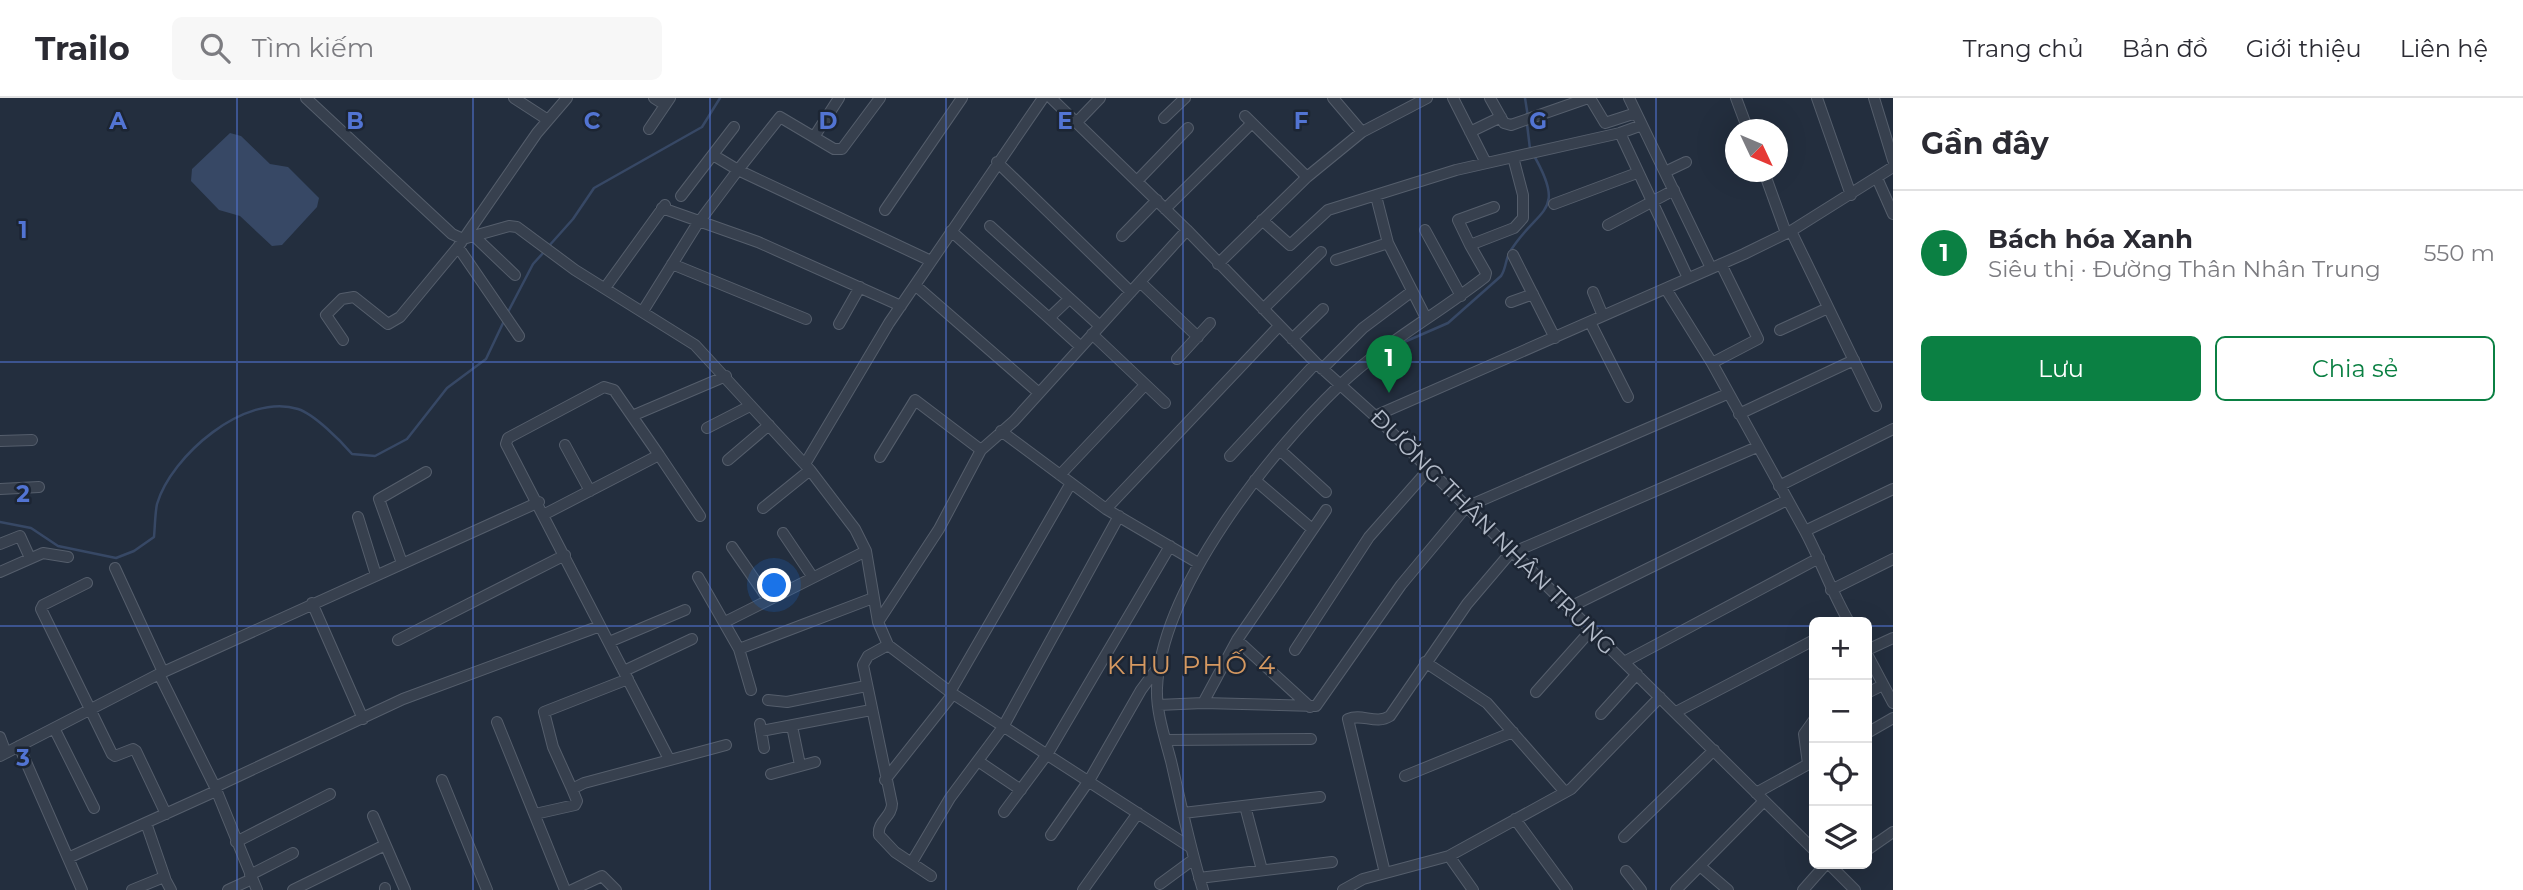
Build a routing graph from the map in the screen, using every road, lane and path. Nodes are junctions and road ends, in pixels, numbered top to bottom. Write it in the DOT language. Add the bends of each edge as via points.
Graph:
graph roads {
  1 [pos="306,98"];
  2 [pos="514,98"];
  3 [pos="567,98"];
  4 [pos="654,98"];
  5 [pos="839,98"];
  6 [pos="880,98"];
  7 [pos="962,98"];
  8 [pos="1043,98"];
  9 [pos="1051,98"];
  10 [pos="1100,98"];
  11 [pos="1185,98"];
  12 [pos="1333,98"];
  13 [pos="1427,98"];
  14 [pos="1453,98"];
  15 [pos="1490,98"];
  16 [pos="1589,98"];
  17 [pos="1629,98"];
  18 [pos="1736,98"];
  19 [pos="1817,98"];
  20 [pos="1874,98"];
  21 [pos="668,102"];
  22 [pos="1636,113"];
  23 [pos="1501,117"];
  24 [pos="1164,118"];
  25 [pos="1744,119"];
  26 [pos="548,120"];
  27 [pos="1077,122"];
  28 [pos="1642,125"];
  29 [pos="734,127"];
  30 [pos="1188,128"];
  31 [pos="649,129"];
  32 [pos="1362,132"];
  33 [pos="1470,132"];
  34 [pos="1620,134"];
  35 [pos="814,137"];
  36 [pos="713,155"];
  37 [pos="1513,157"];
  38 [pos="1893,160"];
  39 [pos="997,162"];
  40 [pos="1686,162"];
  41 [pos="1486,163"];
  42 [pos="1893,167"];
  43 [pos="738,170"];
  44 [pos="1637,173"];
  45 [pos="1665,173"];
  46 [pos="1307,177"];
  47 [pos="1877,178"];
  48 [pos="1137,181"];
  49 [pos="1768,182"];
  50 [pos="1674,190"];
  51 [pos="1851,195"];
  52 [pos="681,196"];
  53 [pos="1376,196"];
  54 [pos="1157,200"];
  55 [pos="1651,201"];
  56 [pos="1554,204"];
  57 [pos="1494,207"];
  58 [pos="1165,209"];
  59 [pos="885,210"];
  60 [pos="1893,214"];
  61 [pos="1262,220"];
  62 [pos="698,223"];
  63 [pos="1608,225"];
  64 [pos="990,226"];
  65 [pos="1187,230"];
  66 [pos="1425,230"];
  67 [pos="951,232"];
  68 [pos="1788,232"];
  69 [pos="474,236"];
  70 [pos="1122,236"];
  71 [pos="460,243"];
  72 [pos="1388,243"];
  73 [pos="1470,246"];
  74 [pos="1321,252"];
  75 [pos="1513,255"];
  76 [pos="1336,260"];
  77 [pos="931,261"];
  78 [pos="672,264"];
  79 [pos="1218,264"];
  80 [pos="1716,266"];
  81 [pos="515,275"];
  82 [pos="1688,278"];
  83 [pos="1140,282"];
  84 [pos="915,285"];
  85 [pos="860,287"];
  86 [pos="606,288"];
  87 [pos="1666,289"];
  88 [pos="1131,292"];
  89 [pos="1411,292"];
  90 [pos="1592,292"];
  91 [pos="1533,294"];
  92 [pos="1461,296"];
  93 [pos="1069,299"];
  94 [pos="1511,303"];
  95 [pos="901,306"];
  96 [pos="1828,308"];
  97 [pos="1263,309"];
  98 [pos="1323,309"];
  99 [pos="643,311"];
  100 [pos="1603,316"];
  101 [pos="806,318"];
  102 [pos="1049,318"];
  103 [pos="1426,318"];
  104 [pos="1590,322"];
  105 [pos="1210,323"];
  106 [pos="839,324"];
  107 [pos="1279,326"];
  108 [pos="1096,330"];
  109 [pos="1780,330"];
  110 [pos="519,336"];
  111 [pos="1198,337"];
  112 [pos="1555,338"];
  113 [pos="1292,339"];
  114 [pos="343,340"];
  115 [pos="1081,347"];
  116 [pos="1177,359"];
  117 [pos="1854,360"];
  118 [pos="1712,363"];
  119 [pos="1319,366"];
  120 [pos="726,376"];
  121 [pos="1145,385"];
  122 [pos="1340,385"];
  123 [pos="1039,393"];
  124 [pos="1727,394"];
  125 [pos="1628,397"];
  126 [pos="1166,403"];
  127 [pos="750,406"];
  128 [pos="1876,406"];
  129 [pos="1739,414"];
  130 [pos="1376,415"];
  131 [pos="632,416"];
  132 [pos="769,425"];
  133 [pos="707,428"];
  134 [pos="1893,429"];
  135 [pos="1001,431"];
  136 [pos="32,440"];
  137 [pos="0,441"];
  138 [pos="565,445"];
  139 [pos="1757,447"];
  140 [pos="981,450"];
  141 [pos="1281,451"];
  142 [pos="659,455"];
  143 [pos="1230,456"];
  144 [pos="880,457"];
  145 [pos="728,460"];
  146 [pos="808,467"];
  147 [pos="1429,469"];
  148 [pos="426,472"];
  149 [pos="1060,475"];
  150 [pos="1255,480"];
  151 [pos="1071,483"];
  152 [pos="1779,486"];
  153 [pos="39,487"];
  154 [pos="0,489"];
  155 [pos="1893,489"];
  156 [pos="590,491"];
  157 [pos="1326,492"];
  158 [pos="1787,500"];
  159 [pos="539,502"];
  160 [pos="1466,507"];
  161 [pos="763,508"];
  162 [pos="1106,509"];
  163 [pos="1326,510"];
  164 [pos="545,514"];
  165 [pos="700,516"];
  166 [pos="1119,516"];
  167 [pos="358,517"];
  168 [pos="1311,528"];
  169 [pos="1805,531"];
  170 [pos="783,533"];
  171 [pos="0,544"];
  172 [pos="1170,545"];
  173 [pos="732,547"];
  174 [pos="866,551"];
  175 [pos="1513,552"];
  176 [pos="565,555"];
  177 [pos="68,557"];
  178 [pos="30,558"];
  179 [pos="1819,558"];
  180 [pos="1893,559"];
  181 [pos="402,563"];
  182 [pos="1198,563"];
  183 [pos="115,568"];
  184 [pos="0,572"];
  185 [pos="376,575"];
  186 [pos="812,576"];
  187 [pos="698,578"];
  188 [pos="87,583"];
  189 [pos="1830,590"];
  190 [pos="873,598"];
  191 [pos="768,599"];
  192 [pos="312,603"];
  193 [pos="1570,607"];
  194 [pos="685,610"];
  195 [pos="1845,617"];
  196 [pos="725,622"];
  197 [pos="878,622"];
  198 [pos="600,626"];
  199 [pos="1592,629"];
  200 [pos="1893,638"];
  201 [pos="692,639"];
  202 [pos="398,640"];
  203 [pos="1237,640"];
  204 [pos="609,642"];
  205 [pos="1809,643"];
  206 [pos="888,645"];
  207 [pos="738,649"];
  208 [pos="1872,649"];
  209 [pos="1295,650"];
  210 [pos="1425,662"];
  211 [pos="1624,662"];
  212 [pos="1872,662"];
  213 [pos="1161,664"];
  214 [pos="161,673"];
  215 [pos="1637,674"];
  216 [pos="626,675"];
  217 [pos="1883,685"];
  218 [pos="866,686"];
  219 [pos="751,690"];
  220 [pos="1872,690"];
  221 [pos="1536,691"];
  222 [pos="952,693"];
  223 [pos="1660,697"];
  224 [pos="768,700"];
  225 [pos="1203,703"];
  226 [pos="1893,703"];
  227 [pos="1158,705"];
  228 [pos="1310,707"];
  229 [pos="91,709"];
  230 [pos="871,710"];
  231 [pos="1676,712"];
  232 [pos="1601,714"];
  233 [pos="363,719"];
  234 [pos="1893,719"];
  235 [pos="497,722"];
  236 [pos="792,726"];
  237 [pos="1003,727"];
  238 [pos="1809,727"];
  239 [pos="54,728"];
  240 [pos="1872,730"];
  241 [pos="1513,732"];
  242 [pos="0,737"];
  243 [pos="1311,739"];
  244 [pos="1166,740"];
  245 [pos="726,745"];
  246 [pos="19,746"];
  247 [pos="764,748"];
  248 [pos="1714,750"];
  249 [pos="1048,753"];
  250 [pos="3,754"];
  251 [pos="1809,754"];
  252 [pos="669,758"];
  253 [pos="978,761"];
  254 [pos="815,762"];
  255 [pos="1809,763"];
  256 [pos="800,765"];
  257 [pos="771,774"];
  258 [pos="1405,776"];
  259 [pos="1090,779"];
  260 [pos="442,780"];
  261 [pos="885,780"];
  262 [pos="216,789"];
  263 [pos="572,789"];
  264 [pos="1021,790"];
  265 [pos="1565,792"];
  266 [pos="1756,793"];
  267 [pos="330,794"];
  268 [pos="1320,797"];
  269 [pos="1764,801"];
  270 [pos="1245,806"];
  271 [pos="94,808"];
  272 [pos="1004,813"];
  273 [pos="1138,813"];
  274 [pos="1183,813"];
  275 [pos="166,814"];
  276 [pos="535,814"];
  277 [pos="373,816"];
  278 [pos="1515,819"];
  279 [pos="146,823"];
  280 [pos="1893,832"];
  281 [pos="1051,835"];
  282 [pos="1624,837"];
  283 [pos="236,842"];
  284 [pos="385,845"];
  285 [pos="1809,845"];
  286 [pos="1190,847"];
  287 [pos="1872,847"];
  288 [pos="293,853"];
  289 [pos="1450,856"];
  290 [pos="68,858"];
  291 [pos="1194,859"];
  292 [pos="912,862"];
  293 [pos="1332,862"];
  294 [pos="1700,866"];
  295 [pos="1827,869"];
  296 [pos="1833,869"];
  297 [pos="1262,870"];
  298 [pos="1626,871"];
  299 [pos="1385,873"];
  300 [pos="931,876"];
  301 [pos="251,877"];
  302 [pos="165,878"];
  303 [pos="1160,884"];
  304 [pos="1199,886"];
  305 [pos="1680,889"];
  306 [pos="82,890"];
  307 [pos="132,890"];
  308 [pos="171,890"];
  309 [pos="228,890"];
  310 [pos="257,890"];
  311 [pos="293,890"];
  312 [pos="405,890"];
  313 [pos="487,890"];
  314 [pos="565,890"];
  315 [pos="572,890"];
  316 [pos="616,890"];
  317 [pos="1083,890"];
  318 [pos="1343,890"];
  319 [pos="1473,890"];
  320 [pos="1567,890"];
  321 [pos="1640,890"];
  322 [pos="1728,890"];
  323 [pos="1803,890"];
  324 [pos="1855,890"];
  1 -- 71 [label="street"];
  2 -- 26 [label="street"];
  3 -- 26 [label="street"];
  4 -- 21 [label="street"];
  5 -- 35 [label="street"];
  6 -- 35 [label="street" via="842,149"];
  7 -- 59 [label="street"];
  8 -- 39 [label="street"];
  9 -- 27 [label="street, ĐƯỜNG THÂN NHÂN TRUNG"];
  10 -- 27 [label="street"];
  11 -- 24 [label="street"];
  12 -- 32 [label="street"];
  13 -- 32 [label="street"];
  14 -- 33 [label="street"];
  15 -- 23 [label="street"];
  16 -- 22 [label="street" via="1605,123"];
  16 -- 23 [label="street" via="1507,125"];
  17 -- 22 [label="street"];
  18 -- 25 [label="street"];
  19 -- 51 [label="street"];
  20 -- 38 [label="street"];
  21 -- 31 [label="street"];
  22 -- 28 [label="street"];
  23 -- 33 [label="street"];
  26 -- 71 [label="street"];
  27 -- 48 [label="street, ĐƯỜNG THÂN NHÂN TRUNG"];
  28 -- 34 [label="street"];
  28 -- 45 [label="street"];
  29 -- 36 [label="street"];
  30 -- 48 [label="street"];
  32 -- 46 [label="street"];
  33 -- 41 [label="street"];
  34 -- 37 [label="street"];
  34 -- 44 [label="street"];
  35 -- 43 [label="street" via="777,118"];
  36 -- 43 [label="street"];
  36 -- 52 [label="street"];
  37 -- 41 [label="street"];
  37 -- 73 [label="street" via="1523,195 1522,222"];
  39 -- 67 [label="street"];
  39 -- 88 [label="street"];
  40 -- 45 [label="street"];
  41 -- 53 [label="street"];
  42 -- 47 [label="street"];
  43 -- 62 [label="street"];
  43 -- 77 [label="street"];
  44 -- 55 [label="street"];
  44 -- 56 [label="street"];
  45 -- 50 [label="street"];
  46 -- 58 [label="street" via="1249,119"];
  46 -- 61 [label="street"];
  47 -- 51 [label="street"];
  47 -- 60 [label="street"];
  48 -- 54 [label="street, ĐƯỜNG THÂN NHÂN TRUNG"];
  49 -- 68 [label="street"];
  50 -- 55 [label="street"];
  50 -- 80 [label="street"];
  51 -- 68 [label="street"];
  53 -- 61 [label="street" via="1328,209 1290,245"];
  53 -- 72 [label="street"];
  54 -- 58 [label="street, ĐƯỜNG THÂN NHÂN TRUNG"];
  54 -- 70 [label="street"];
  55 -- 63 [label="street"];
  55 -- 82 [label="street"];
  57 -- 73 [label="street" via="1458,220"];
  58 -- 65 [label="street, ĐƯỜNG THÂN NHÂN TRUNG"];
  61 -- 79 [label="street"];
  62 -- 78 [label="street"];
  62 -- 85 [label="street" via="758,242"];
  62 -- 86 [label="street" via="664,206"];
  64 -- 93 [label="street"];
  65 -- 79 [label="street, ĐƯỜNG THÂN NHÂN TRUNG"];
  65 -- 83 [label="street"];
  66 -- 92 [label="street"];
  67 -- 77 [label="street"];
  67 -- 102 [label="street"];
  68 -- 80 [label="street"];
  68 -- 96 [label="street"];
  69 -- 71 [label="street"];
  69 -- 81 [label="street"];
  69 -- 86 [label="street" via="513,226"];
  71 -- 110 [label="street"];
  71 -- 114 [label="street" via="394,322 381,320 359,298 342,299 326,318"];
  72 -- 76 [label="street"];
  72 -- 89 [label="street"];
  73 -- 92 [label="street" via="1486,275"];
  74 -- 97 [label="street"];
  75 -- 91 [label="street"];
  77 -- 84 [label="street"];
  78 -- 99 [label="street"];
  78 -- 101 [label="street"];
  79 -- 97 [label="street, ĐƯỜNG THÂN NHÂN TRUNG"];
  80 -- 82 [label="street"];
  80 -- 118 [label="street" via="1758,339"];
  82 -- 87 [label="street"];
  83 -- 88 [label="street"];
  83 -- 111 [label="street"];
  84 -- 95 [label="street"];
  84 -- 123 [label="street"];
  85 -- 95 [label="street"];
  85 -- 106 [label="street"];
  86 -- 99 [label="street"];
  87 -- 100 [label="street"];
  87 -- 118 [label="street"];
  88 -- 108 [label="street"];
  89 -- 103 [label="street"];
  89 -- 119 [label="street"];
  90 -- 100 [label="street"];
  91 -- 94 [label="street"];
  91 -- 112 [label="street"];
  92 -- 103 [label="street"];
  93 -- 102 [label="street"];
  93 -- 108 [label="street"];
  95 -- 146 [label="street"];
  96 -- 109 [label="street"];
  96 -- 117 [label="street"];
  97 -- 107 [label="street, ĐƯỜNG THÂN NHÂN TRUNG"];
  98 -- 113 [label="street"];
  99 -- 120 [label="street" via="695,345"];
  100 -- 104 [label="street"];
  102 -- 115 [label="street"];
  103 -- 122 [label="street"];
  104 -- 112 [label="street"];
  104 -- 125 [label="street"];
  105 -- 111 [label="street"];
  107 -- 113 [label="street, ĐƯỜNG THÂN NHÂN TRUNG"];
  107 -- 162 [label="street"];
  108 -- 115 [label="street"];
  108 -- 121 [label="street"];
  111 -- 116 [label="street"];
  112 -- 130 [label="street"];
  113 -- 119 [label="street, ĐƯỜNG THÂN NHÂN TRUNG"];
  115 -- 123 [label="street"];
  117 -- 128 [label="street"];
  117 -- 129 [label="street"];
  118 -- 124 [label="street"];
  119 -- 122 [label="street, ĐƯỜNG THÂN NHÂN TRUNG"];
  119 -- 143 [label="street"];
  120 -- 127 [label="street"];
  120 -- 131 [label="street"];
  121 -- 126 [label="street"];
  121 -- 149 [label="street"];
  122 -- 130 [label="street, ĐƯỜNG THÂN NHÂN TRUNG"];
  122 -- 141 [label="street"];
  123 -- 135 [label="street"];
  124 -- 129 [label="street"];
  124 -- 160 [label="street"];
  127 -- 132 [label="street"];
  127 -- 133 [label="street"];
  129 -- 139 [label="street"];
  130 -- 147 [label="street, ĐƯỜNG THÂN NHÂN TRUNG"];
  131 -- 142 [label="street"];
  131 -- 159 [label="street" via="614,390 604,387 508,438 506,444"];
  132 -- 145 [label="street"];
  132 -- 146 [label="street"];
  134 -- 152 [label="street"];
  135 -- 140 [label="street"];
  135 -- 149 [label="street"];
  136 -- 137 [label="street"];
  138 -- 156 [label="street"];
  139 -- 152 [label="street"];
  139 -- 175 [label="street"];
  140 -- 144 [label="street" via="915,400"];
  140 -- 197 [label="street" via="939,529"];
  141 -- 150 [label="street"];
  141 -- 157 [label="street"];
  142 -- 156 [label="street"];
  142 -- 165 [label="street"];
  146 -- 161 [label="street"];
  146 -- 174 [label="street"];
  147 -- 160 [label="street, ĐƯỜNG THÂN NHÂN TRUNG"];
  147 -- 209 [label="street" via="1369,537"];
  148 -- 181 [label="street" via="379,499"];
  149 -- 151 [label="street"];
  150 -- 168 [label="street"];
  150 -- 182 [label="street"];
  151 -- 162 [label="street"];
  151 -- 222 [label="street"];
  152 -- 158 [label="street"];
  153 -- 154 [label="street"];
  155 -- 169 [label="street"];
  156 -- 164 [label="street"];
  158 -- 169 [label="street"];
  158 -- 193 [label="street"];
  159 -- 164 [label="street"];
  159 -- 181 [label="street"];
  160 -- 175 [label="street, ĐƯỜNG THÂN NHÂN TRUNG"];
  160 -- 228 [label="street" via="1401,585 1321,703"];
  162 -- 166 [label="street"];
  163 -- 168 [label="street"];
  164 -- 176 [label="street"];
  166 -- 172 [label="street"];
  166 -- 237 [label="street"];
  167 -- 185 [label="street"];
  168 -- 203 [label="street"];
  169 -- 179 [label="street"];
  170 -- 186 [label="street"];
  171 -- 178 [label="street" via="20,536"];
  172 -- 182 [label="street"];
  172 -- 249 [label="street"];
  173 -- 191 [label="street"];
  174 -- 186 [label="street"];
  174 -- 190 [label="street"];
  175 -- 193 [label="street, ĐƯỜNG THÂN NHÂN TRUNG"];
  175 -- 210 [label="street"];
  176 -- 198 [label="street"];
  176 -- 202 [label="street"];
  177 -- 178 [label="street" via="43,553"];
  178 -- 184 [label="street"];
  179 -- 189 [label="street"];
  179 -- 211 [label="street"];
  180 -- 189 [label="street"];
  181 -- 185 [label="street"];
  182 -- 213 [label="street"];
  183 -- 214 [label="street"];
  185 -- 192 [label="street"];
  186 -- 191 [label="street"];
  187 -- 196 [label="street"];
  188 -- 229 [label="street" via="41,609"];
  189 -- 195 [label="street"];
  190 -- 197 [label="street"];
  190 -- 207 [label="street"];
  191 -- 196 [label="street"];
  192 -- 214 [label="street"];
  192 -- 233 [label="street"];
  193 -- 199 [label="street, ĐƯỜNG THÂN NHÂN TRUNG"];
  194 -- 204 [label="street"];
  196 -- 207 [label="street"];
  197 -- 206 [label="street"];
  198 -- 204 [label="street"];
  198 -- 233 [label="street" via="403,699"];
  199 -- 211 [label="street, ĐƯỜNG THÂN NHÂN TRUNG"];
  199 -- 221 [label="street"];
  200 -- 208 [label="street"];
  201 -- 216 [label="street"];
  203 -- 225 [label="street"];
  203 -- 228 [label="street"];
  204 -- 216 [label="street"];
  205 -- 231 [label="street"];
  206 -- 218 [label="street" via="864,660"];
  206 -- 222 [label="street"];
  207 -- 219 [label="street"];
  210 -- 241 [label="street" via="1487,703"];
  210 -- 299 [label="street" via="1390,716 1379,720 1355,716 1348,721"];
  211 -- 215 [label="street, ĐƯỜNG THÂN NHÂN TRUNG"];
  212 -- 217 [label="street"];
  213 -- 227 [label="street"];
  213 -- 259 [label="street"];
  214 -- 229 [label="street"];
  214 -- 262 [label="street"];
  215 -- 223 [label="street, ĐƯỜNG THÂN NHÂN TRUNG"];
  215 -- 232 [label="street"];
  216 -- 252 [label="street"];
  216 -- 263 [label="street" via="544,712 550,741"];
  217 -- 220 [label="street"];
  217 -- 226 [label="street"];
  218 -- 224 [label="street" via="787,702"];
  218 -- 230 [label="street"];
  222 -- 237 [label="street"];
  222 -- 261 [label="street"];
  223 -- 231 [label="street, ĐƯỜNG THÂN NHÂN TRUNG"];
  223 -- 265 [label="street" via="1578,784"];
  225 -- 227 [label="street"];
  225 -- 228 [label="street"];
  227 -- 244 [label="street"];
  229 -- 239 [label="street"];
  229 -- 275 [label="street" via="114,756 136,751"];
  230 -- 236 [label="street"];
  230 -- 261 [label="street"];
  231 -- 248 [label="street, ĐƯỜNG THÂN NHÂN TRUNG"];
  233 -- 262 [label="street"];
  234 -- 240 [label="street"];
  235 -- 276 [label="street"];
  236 -- 247 [label="street" via="761,728"];
  236 -- 256 [label="street"];
  237 -- 249 [label="street"];
  237 -- 253 [label="street"];
  238 -- 251 [label="street" via="1804,734"];
  239 -- 246 [label="street"];
  239 -- 271 [label="street"];
  241 -- 258 [label="street"];
  241 -- 265 [label="street"];
  242 -- 250 [label="street"];
  243 -- 244 [label="street"];
  244 -- 274 [label="street"];
  245 -- 252 [label="street"];
  246 -- 250 [label="street"];
  246 -- 290 [label="street"];
  248 -- 266 [label="street, ĐƯỜNG THÂN NHÂN TRUNG"];
  248 -- 282 [label="street"];
  249 -- 259 [label="street"];
  249 -- 264 [label="street"];
  252 -- 263 [label="street"];
  253 -- 264 [label="street"];
  253 -- 292 [label="street"];
  254 -- 256 [label="street"];
  255 -- 266 [label="street"];
  256 -- 257 [label="street"];
  259 -- 273 [label="street"];
  259 -- 281 [label="street"];
  260 -- 313 [label="street"];
  261 -- 292 [label="street" via="892,808 878,835"];
  262 -- 275 [label="street"];
  262 -- 283 [label="street"];
  263 -- 276 [label="street" via="575,805"];
  264 -- 272 [label="street"];
  265 -- 278 [label="street"];
  266 -- 269 [label="street, ĐƯỜNG THÂN NHÂN TRUNG"];
  267 -- 283 [label="street"];
  268 -- 270 [label="street"];
  269 -- 285 [label="street, ĐƯỜNG THÂN NHÂN TRUNG"];
  269 -- 294 [label="street"];
  270 -- 274 [label="street"];
  270 -- 297 [label="street"];
  273 -- 286 [label="street"];
  273 -- 317 [label="street"];
  274 -- 286 [label="street"];
  275 -- 279 [label="street"];
  276 -- 314 [label="street"];
  277 -- 284 [label="street"];
  278 -- 289 [label="street"];
  278 -- 320 [label="street"];
  279 -- 290 [label="street"];
  279 -- 302 [label="street"];
  280 -- 287 [label="street"];
  283 -- 301 [label="street"];
  284 -- 311 [label="street"];
  284 -- 312 [label="street"];
  286 -- 291 [label="street"];
  288 -- 301 [label="street"];
  289 -- 299 [label="street"];
  289 -- 319 [label="street"];
  290 -- 306 [label="street"];
  291 -- 303 [label="street"];
  291 -- 304 [label="street"];
  292 -- 300 [label="street"];
  293 -- 297 [label="street"];
  294 -- 305 [label="street"];
  294 -- 322 [label="street"];
  295 -- 323 [label="street"];
  296 -- 324 [label="street"];
  297 -- 304 [label="street"];
  298 -- 321 [label="street"];
  299 -- 318 [label="street"];
  301 -- 309 [label="street"];
  301 -- 310 [label="street"];
  302 -- 307 [label="street"];
  302 -- 308 [label="street"];
  315 -- 316 [label="street" via="602,876"];
}
